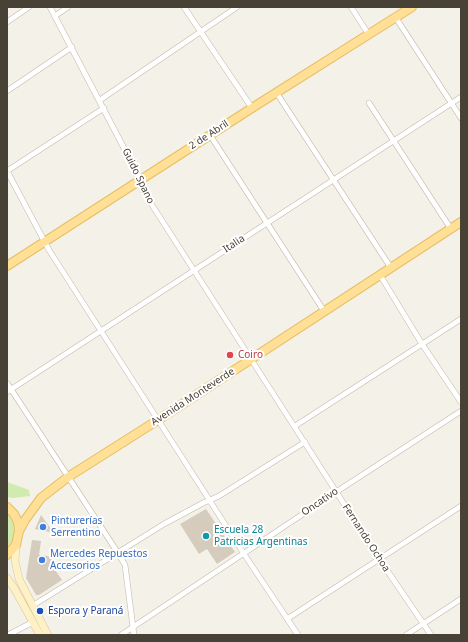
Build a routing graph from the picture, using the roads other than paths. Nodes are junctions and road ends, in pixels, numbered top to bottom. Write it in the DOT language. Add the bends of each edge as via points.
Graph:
graph roads {
  1 [pos="29,7"];
  2 [pos="50,7"];
  3 [pos="68,7"];
  4 [pos="184,7"];
  5 [pos="237,7"];
  6 [pos="351,7"];
  7 [pos="412,7"];
  8 [pos="55,16"];
  9 [pos="396,18"];
  10 [pos="7,22"];
  11 [pos="200,32"];
  12 [pos="369,35"];
  13 [pos="72,47"];
  14 [pos="7,91"];
  15 [pos="276,92"];
  16 [pos="461,97"];
  17 [pos="100,100"];
  18 [pos="369,103"];
  19 [pos="452,103"];
  20 [pos="104,108"];
  21 [pos="252,108"];
  22 [pos="461,118"];
  23 [pos="210,134"];
  24 [pos="393,141"];
  25 [pos="7,171"];
  26 [pos="140,180"];
  27 [pos="332,180"];
  28 [pos="461,222"];
  29 [pos="266,223"];
  30 [pos="450,229"];
  31 [pos="44,242"];
  32 [pos="7,266"];
  33 [pos="391,268"];
  34 [pos="194,270"];
  35 [pos="380,275"];
  36 [pos="324,311"];
  37 [pos="461,319"];
  38 [pos="100,331"];
  39 [pos="422,344"];
  40 [pos="251,359"];
  41 [pos="7,383"];
  42 [pos="9,391"];
  43 [pos="461,402"];
  44 [pos="461,411"];
  45 [pos="158,420"];
  46 [pos="295,426"];
  47 [pos="305,442"];
  48 [pos="68,477"];
  49 [pos="336,492"];
  50 [pos="210,500"];
  51 [pos="7,506"];
  52 [pos="461,506"];
  53 [pos="19,531"];
  54 [pos="16,545"];
  55 [pos="118,553"];
  56 [pos="244,554"];
  57 [pos="7,555"];
  58 [pos="380,560"];
  59 [pos="7,578"];
  60 [pos="461,599"];
  61 [pos="32,606"];
  62 [pos="287,619"];
  63 [pos="33,622"];
  64 [pos="424,624"];
  65 [pos="133,626"];
  66 [pos="8,635"];
  67 [pos="40,635"];
  68 [pos="48,635"];
  69 [pos="121,635"];
  70 [pos="134,635"];
  71 [pos="298,635"];
  72 [pos="406,635"];
  73 [pos="431,635"];
  1 -- 10 [label="street"];
  2 -- 8 [label="street, Guido Spano"];
  3 -- 8 [label="street"];
  4 -- 11 [label="street"];
  5 -- 11 [label="street"];
  6 -- 12 [label="street"];
  7 -- 9 [label="main road, 2 de Abril"];
  8 -- 13 [label="street, Guido Spano"];
  9 -- 12 [label="main road, 2 de Abril"];
  9 -- 19 [label="street"];
  11 -- 17 [label="street"];
  11 -- 21 [label="street"];
  12 -- 15 [label="main road, 2 de Abril"];
  13 -- 14 [label="street"];
  13 -- 17 [label="street, Guido Spano"];
  15 -- 21 [label="main road, 2 de Abril"];
  15 -- 27 [label="street"];
  16 -- 19 [label="street, Italia"];
  17 -- 20 [label="street, Guido Spano"];
  18 -- 24 [label="street"];
  19 -- 22 [label="street"];
  19 -- 24 [label="street, Italia"];
  20 -- 25 [label="street"];
  20 -- 26 [label="street, Guido Spano"];
  21 -- 23 [label="main road, 2 de Abril"];
  23 -- 26 [label="main road, 2 de Abril"];
  23 -- 29 [label="street"];
  24 -- 27 [label="street, Italia"];
  24 -- 30 [label="street"];
  25 -- 31 [label="street"];
  26 -- 31 [label="main road, 2 de Abril"];
  26 -- 34 [label="street, Guido Spano" via="144,191"];
  27 -- 29 [label="street, Italia"];
  27 -- 33 [label="street"];
  28 -- 30 [label="main road, Avenida Monteverde"];
  29 -- 34 [label="street, Italia"];
  29 -- 36 [label="street"];
  30 -- 33 [label="main road, Avenida Monteverde"];
  31 -- 32 [label="main road, 2 de Abril"];
  31 -- 38 [label="street"];
  33 -- 35 [label="main road, Avenida Monteverde"];
  34 -- 38 [label="street, Italia"];
  34 -- 40 [label="street, Guido Spano"];
  35 -- 36 [label="main road, Avenida Monteverde"];
  35 -- 39 [label="street"];
  36 -- 40 [label="main road, Avenida Monteverde"];
  37 -- 39 [label="street"];
  38 -- 42 [label="street, Italia"];
  38 -- 45 [label="street"];
  39 -- 43 [label="street"];
  39 -- 46 [label="street"];
  40 -- 45 [label="main road, Avenida Monteverde"];
  40 -- 46 [label="street, Fernando Ochoa"];
  41 -- 42 [label="street"];
  42 -- 48 [label="street"];
  44 -- 49 [label="street, Oncativo"];
  45 -- 48 [label="main road, Avenida Monteverde"];
  45 -- 50 [label="street"];
  46 -- 47 [label="street, Fernando Ochoa"];
  47 -- 49 [label="street, Fernando Ochoa"];
  47 -- 50 [label="street"];
  48 -- 53 [label="main road, Avenida Monteverde" via="41,498"];
  48 -- 55 [label="street"];
  49 -- 56 [label="street, Oncativo"];
  49 -- 58 [label="street, Fernando Ochoa"];
  50 -- 55 [label="street" via="164,524"];
  50 -- 56 [label="street"];
  51 -- 53 [label="main road" via="18,522"];
  52 -- 58 [label="street"];
  53 -- 54 [label="main road"];
  54 -- 57 [label="main road"];
  54 -- 61 [label="main road" via="16,569"];
  55 -- 61 [label="street"];
  55 -- 65 [label="street" via="125,565"];
  56 -- 62 [label="street"];
  56 -- 65 [label="street, Oncativo"];
  58 -- 62 [label="street"];
  58 -- 64 [label="street, Fernando Ochoa"];
  59 -- 63 [label="main road"];
  60 -- 64 [label="street"];
  61 -- 68 [label="main road"];
  62 -- 71 [label="street"];
  63 -- 66 [label="street"];
  63 -- 67 [label="main road"];
  64 -- 72 [label="street"];
  64 -- 73 [label="street, Fernando Ochoa"];
  65 -- 69 [label="street, Oncativo"];
  65 -- 70 [label="street"];
}
